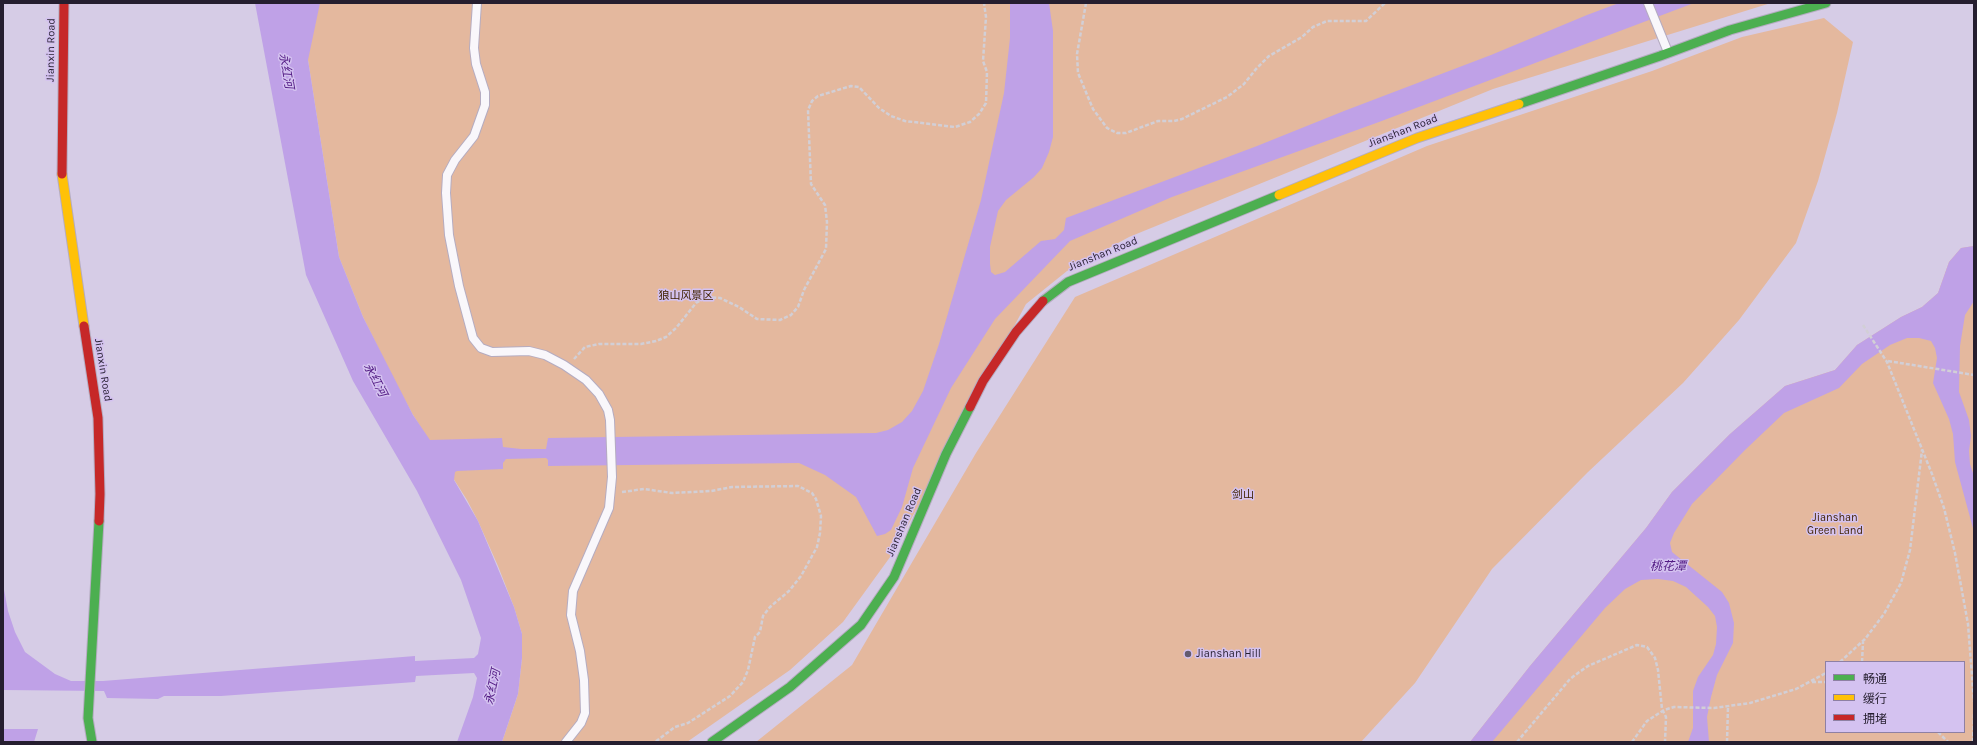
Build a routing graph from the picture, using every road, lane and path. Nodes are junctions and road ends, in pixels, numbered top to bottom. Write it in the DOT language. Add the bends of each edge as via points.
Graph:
graph roads {
  1 [pos="64,3"];
  2 [pos="477,3"];
  3 [pos="984,3"];
  4 [pos="1086,3"];
  5 [pos="1385,3"];
  6 [pos="1648,3"];
  7 [pos="1826,3"];
  8 [pos="1664,55"];
  9 [pos="1863,325"];
  10 [pos="1887,361"];
  11 [pos="569,368"];
  12 [pos="1974,375"];
  13 [pos="1922,449"];
  14 [pos="611,492"];
  15 [pos="1863,641"];
  16 [pos="1841,661"];
  17 [pos="1862,661"];
  18 [pos="1825,674"];
  19 [pos="1811,682"];
  20 [pos="1825,682"];
  21 [pos="1974,702"];
  22 [pos="1728,707"];
  23 [pos="1663,710"];
  24 [pos="1974,714"];
  25 [pos="1939,733"];
  26 [pos="92,742"];
  27 [pos="566,742"];
  28 [pos="654,742"];
  29 [pos="712,742"];
  30 [pos="1517,742"];
  31 [pos="1632,742"];
  32 [pos="1665,742"];
  33 [pos="1727,742"];
  34 [pos="1948,742"];
  35 [pos="1973,742"];
  1 -- 26 [label="street, Jianxin Road" via="62,181 98,418 100,494 88,718"];
  2 -- 11 [label="lane" via="474,48 485,92 485,105 474,136 447,175 449,235 459,286 473,338 481,348 492,352 529,351 545,355"];
  3 -- 11 [label="path" via="986,18 983,61 987,72 986,103 970,122 955,127 905,121 879,108 859,87 851,86 818,96 812,101 808,110 811,184 825,205 826,249 798,307 791,316 780,320 757,319 720,298 706,297 696,303 666,337 641,344 599,344 585,347"];
  4 -- 5 [label="path" via="1077,54 1078,73 1093,110 1107,128 1126,134 1158,121 1182,119 1221,100 1244,84 1269,56 1302,37 1313,27 1327,22 1366,20"];
  6 -- 8 [label="lane" via="1659,31"];
  7 -- 8 [label="street, Jianshan Road" via="1730,30"];
  8 -- 29 [label="street, Jianshan Road" via="1417,138 1068,282 1040,303 1016,332 983,381 946,454 894,577 861,625 790,687"];
  9 -- 10 [label="path"];
  10 -- 12 [label="path"];
  10 -- 13 [label="path"];
  11 -- 14 [label="lane" via="586,380 599,394 608,410"];
  13 -- 15 [label="path" via="1910,550 1905,569 1884,614"];
  13 -- 21 [label="path" via="1944,508 1962,583 1973,665"];
  14 -- 27 [label="lane" via="609,508 573,591 571,615 584,680 584,713 581,723"];
  14 -- 28 [label="path" via="644,489 672,493 732,487 798,486 812,493 821,516 817,547 801,576 763,616 743,682 730,696"];
  15 -- 16 [label="path"];
  15 -- 17 [label="path"];
  18 -- 19 [label="path"];
  19 -- 20 [label="path"];
  19 -- 23 [label="path" via="1750,704 1714,708 1688,706"];
  22 -- 33 [label="path"];
  23 -- 30 [label="path" via="1655,658 1648,647 1637,645 1588,666 1570,679"];
  23 -- 31 [label="path" via="1647,721"];
  23 -- 32 [label="path" via="1666,717"];
  24 -- 35 [label="path"];
  25 -- 34 [label="path"];
}
